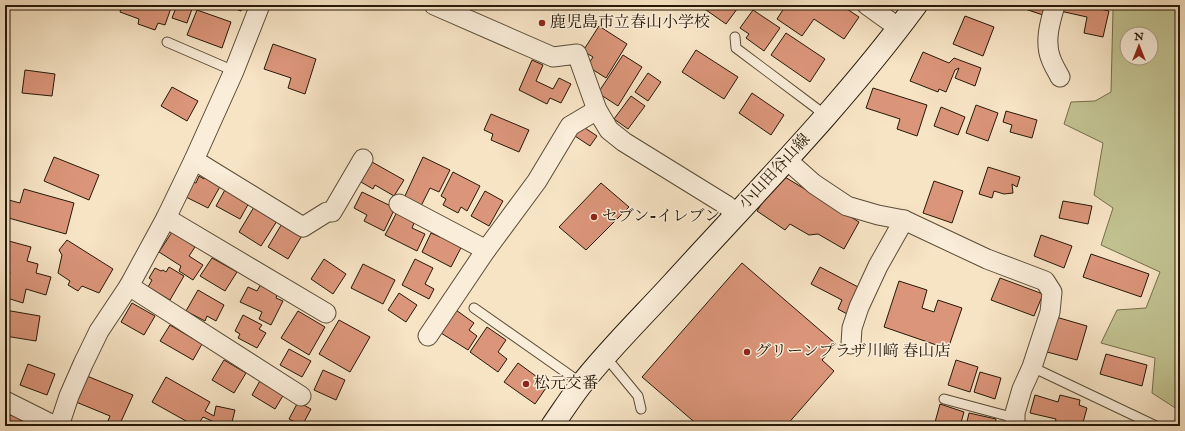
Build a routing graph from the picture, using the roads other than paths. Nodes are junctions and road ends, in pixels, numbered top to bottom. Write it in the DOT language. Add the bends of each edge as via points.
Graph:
graph roads {
  1 [pos="260,5"];
  2 [pos="434,5"];
  3 [pos="867,5"];
  4 [pos="916,5"];
  5 [pos="1055,5"];
  6 [pos="899,28"];
  7 [pos="735,37"];
  8 [pos="167,42"];
  9 [pos="234,71"];
  10 [pos="1060,77"];
  11 [pos="597,110"];
  12 [pos="825,117"];
  13 [pos="363,159"];
  14 [pos="194,160"];
  15 [pos="787,160"];
  16 [pos="399,204"];
  17 [pos="736,213"];
  18 [pos="166,218"];
  19 [pos="904,220"];
  20 [pos="486,250"];
  21 [pos="129,286"];
  22 [pos="474,308"];
  23 [pos="326,313"];
  24 [pos="428,336"];
  25 [pos="851,344"];
  26 [pos="605,356"];
  27 [pos="1032,367"];
  28 [pos="580,386"];
  29 [pos="301,396"];
  30 [pos="944,399"];
  31 [pos="5,400"];
  32 [pos="641,409"];
  33 [pos="1015,422"];
  34 [pos="55,426"];
  35 [pos="60,426"];
  36 [pos="552,426"];
  37 [pos="1156,426"];
  1 -- 9 [label="street"];
  2 -- 11 [label="street" via="553,56 577,54"];
  3 -- 6 [label="street"];
  4 -- 6 [label="main road, 小山田谷山線"];
  5 -- 10 [label="street" via="1049,23 1048,41 1050,58"];
  6 -- 12 [label="main road, 小山田谷山線"];
  7 -- 12 [label="lane" via="736,48"];
  8 -- 9 [label="lane"];
  9 -- 14 [label="street"];
  11 -- 17 [label="street" via="609,130 624,142"];
  11 -- 20 [label="street" via="570,126 537,181"];
  12 -- 15 [label="main road, 小山田谷山線"];
  13 -- 14 [label="street" via="332,212 327,212 303,227"];
  14 -- 18 [label="street"];
  15 -- 17 [label="main road, 小山田谷山線"];
  15 -- 19 [label="street" via="814,184 847,206"];
  16 -- 20 [label="street"];
  17 -- 26 [label="main road, 小山田谷山線"];
  18 -- 21 [label="street"];
  18 -- 23 [label="street"];
  19 -- 25 [label="street" via="859,307 852,328"];
  19 -- 27 [label="street" via="1045,282 1052,292 1050,312"];
  20 -- 24 [label="street"];
  21 -- 29 [label="street"];
  21 -- 35 [label="street" via="99,331 82,364"];
  22 -- 28 [label="lane" via="571,376"];
  26 -- 28 [label="main road, 小山田谷山線"];
  26 -- 32 [label="lane" via="638,396"];
  27 -- 33 [label="street" via="1022,389"];
  27 -- 37 [label="lane"];
  28 -- 36 [label="main road, 小山田谷山線"];
  30 -- 33 [label="lane"];
  31 -- 34 [label="street"];
}
